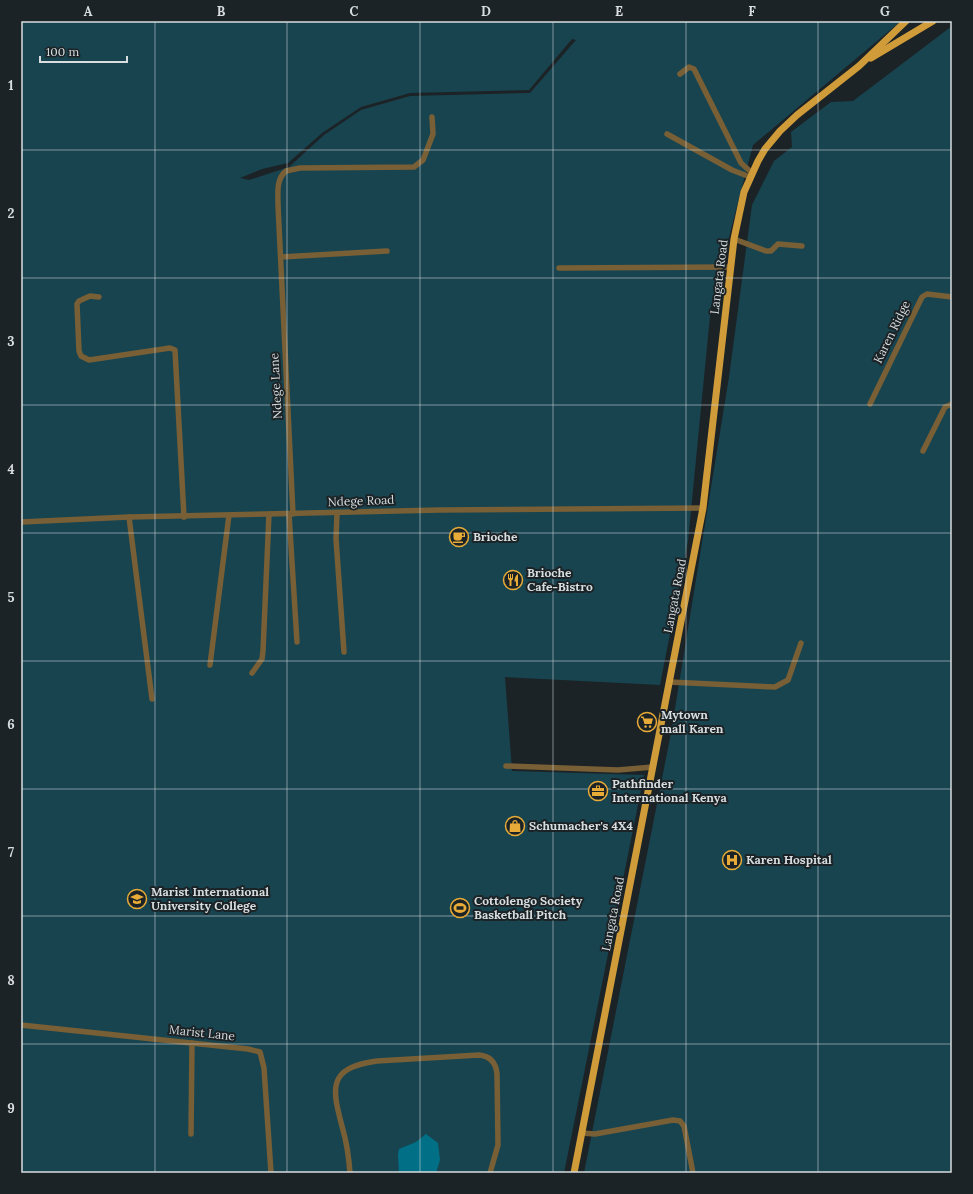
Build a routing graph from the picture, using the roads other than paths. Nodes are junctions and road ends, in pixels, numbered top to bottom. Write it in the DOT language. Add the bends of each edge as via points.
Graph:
graph roads {
  1 [pos="906,21"];
  2 [pos="933,21"];
  3 [pos="859,66"];
  4 [pos="680,74"];
  5 [pos="432,117"];
  6 [pos="667,134"];
  7 [pos="751,175"];
  8 [pos="734,239"];
  9 [pos="802,246"];
  10 [pos="387,251"];
  11 [pos="281,257"];
  12 [pos="559,268"];
  13 [pos="731,268"];
  14 [pos="99,297"];
  15 [pos="952,297"];
  16 [pos="870,404"];
  17 [pos="952,404"];
  18 [pos="923,451"];
  19 [pos="703,508"];
  20 [pos="338,513"];
  21 [pos="269,514"];
  22 [pos="291,514"];
  23 [pos="229,515"];
  24 [pos="128,517"];
  25 [pos="184,517"];
  26 [pos="21,522"];
  27 [pos="297,642"];
  28 [pos="801,643"];
  29 [pos="344,652"];
  30 [pos="210,665"];
  31 [pos="252,673"];
  32 [pos="669,682"];
  33 [pos="152,699"];
  34 [pos="506,766"];
  35 [pos="653,767"];
  36 [pos="21,1025"];
  37 [pos="192,1043"];
  38 [pos="582,1133"];
  39 [pos="191,1134"];
  40 [pos="271,1173"];
  41 [pos="350,1173"];
  42 [pos="490,1173"];
  43 [pos="574,1173"];
  44 [pos="693,1173"];
  1 -- 3 [label="main road, Langata Road"];
  2 -- 3 [label="main road, Langata Road"];
  3 -- 7 [label="main road, Langata Road" via="797,114 780,131 765,149"];
  4 -- 7 [label="street" via="689,67 694,69 741,163"];
  5 -- 11 [label="street, Ndege Lane" via="433,134 423,160 414,166 300,168 283,173 278,186"];
  6 -- 7 [label="street" via="732,170"];
  7 -- 8 [label="main road, Langata Road" via="744,192"];
  8 -- 9 [label="street" via="766,251 771,251 778,244"];
  8 -- 13 [label="main road, Langata Road"];
  10 -- 11 [label="street"];
  11 -- 22 [label="street, Ndege Lane"];
  12 -- 13 [label="street"];
  13 -- 19 [label="main road, Langata Road"];
  14 -- 25 [label="street" via="90,296 77,304 81,356 89,360 170,348 175,350"];
  15 -- 16 [label="street, Karen Ridge" via="927,294 922,297"];
  17 -- 18 [label="street" via="945,407"];
  19 -- 20 [label="street, Ndege Road"];
  19 -- 32 [label="main road, Langata Road"];
  20 -- 22 [label="street, Ndege Road"];
  20 -- 29 [label="street" via="336,539"];
  21 -- 22 [label="street, Ndege Road"];
  21 -- 23 [label="street, Ndege Road"];
  21 -- 31 [label="street" via="263,651 262,659"];
  22 -- 27 [label="street, Ndege Lane"];
  23 -- 25 [label="street, Ndege Road"];
  23 -- 30 [label="street"];
  24 -- 25 [label="street, Ndege Road"];
  24 -- 26 [label="street, Ndege Road"];
  24 -- 33 [label="street"];
  28 -- 32 [label="street" via="788,680 775,687"];
  32 -- 35 [label="main road, Langata Road"];
  34 -- 35 [label="street" via="618,770"];
  35 -- 38 [label="main road, Langata Road"];
  36 -- 37 [label="street, Marist Lane"];
  37 -- 39 [label="street"];
  37 -- 40 [label="street, Marist Lane" via="260,1052 264,1068"];
  38 -- 43 [label="main road, Langata Road"];
  38 -- 44 [label="street" via="595,1134 680,1120 684,1126"];
  41 -- 42 [label="street" via="346,1142 335,1099 336,1088 344,1072 360,1063 479,1056 487,1057 494,1063 498,1079 498,1145"];
}
